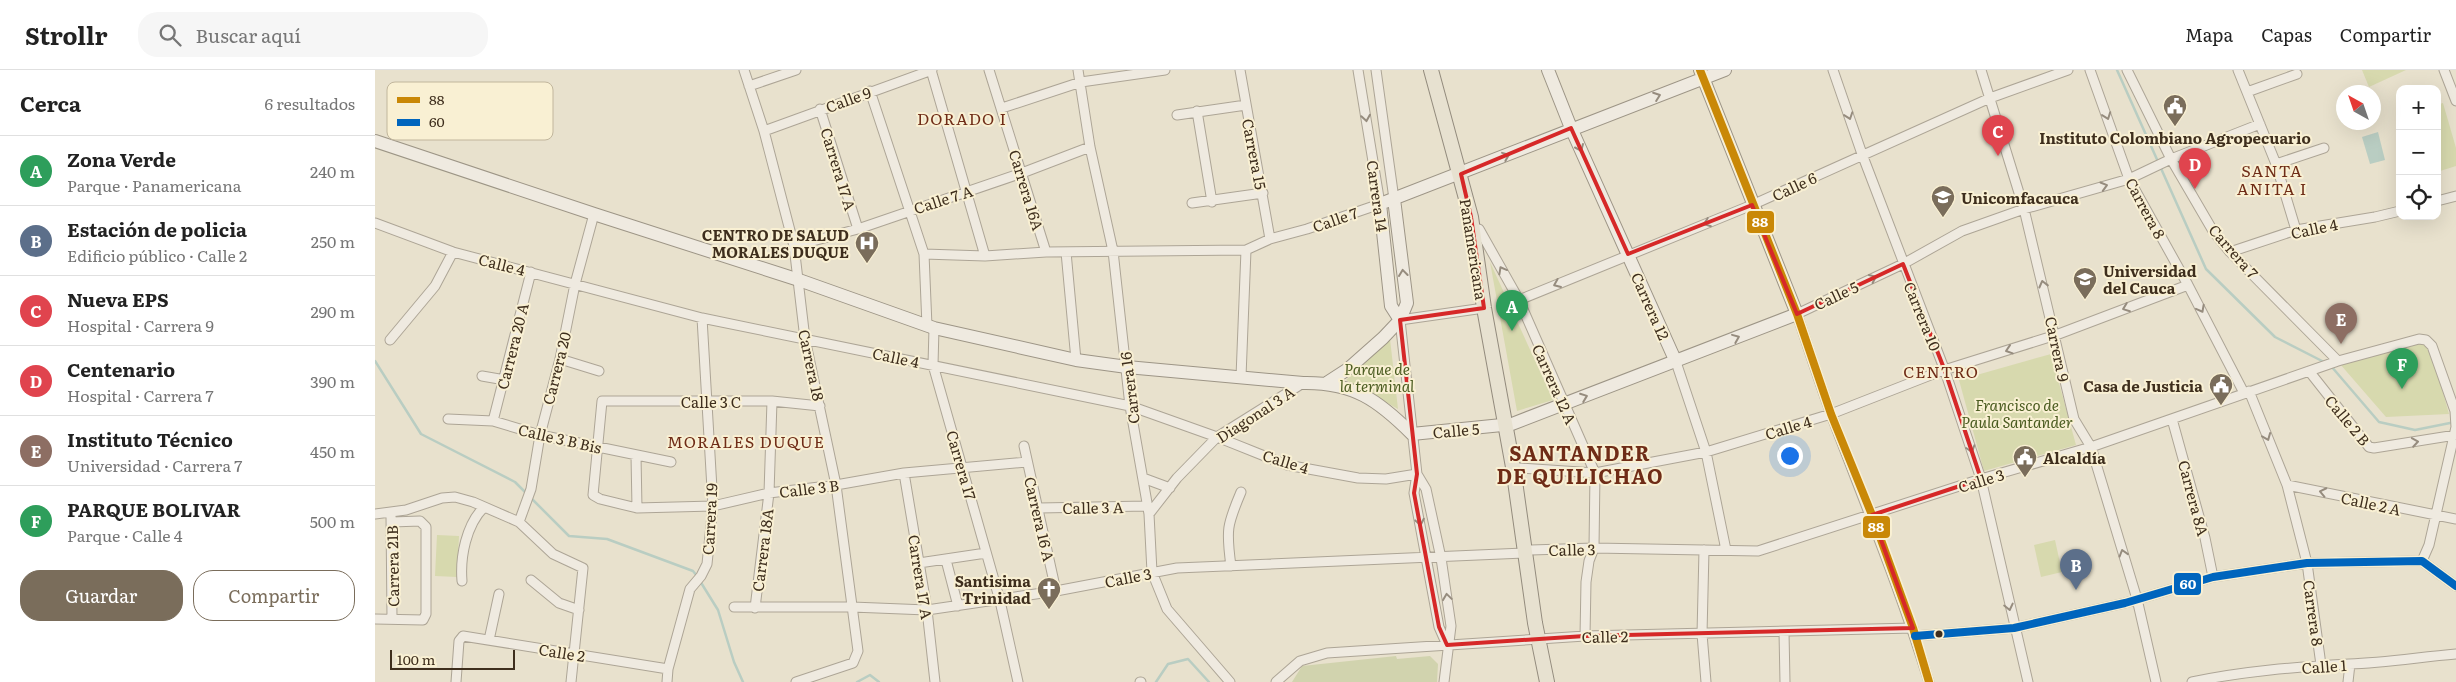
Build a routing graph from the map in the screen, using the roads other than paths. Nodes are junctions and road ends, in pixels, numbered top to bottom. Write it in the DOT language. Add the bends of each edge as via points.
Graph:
graph roads {
  1 [pos="744,70"];
  2 [pos="796,70"];
  3 [pos="932,70"];
  4 [pos="989,70"];
  5 [pos="1078,70"];
  6 [pos="1165,70"];
  7 [pos="1240,70"];
  8 [pos="1358,70"];
  9 [pos="1376,70"];
  10 [pos="1431,70"];
  11 [pos="1436,70"];
  12 [pos="1548,70"];
  13 [pos="1725,70"];
  14 [pos="1833,70"];
  15 [pos="1981,70"];
  16 [pos="2068,70"];
  17 [pos="2090,70"];
  18 [pos="2127,70"];
  19 [pos="2238,70"];
  20 [pos="2444,70"];
  21 [pos="2297,74"];
  22 [pos="1702,75"];
  23 [pos="1081,82"];
  24 [pos="749,86"];
  25 [pos="870,91"];
  26 [pos="2247,92"];
  27 [pos="1990,98"];
  28 [pos="2456,101"];
  29 [pos="1246,105"];
  30 [pos="1002,108"];
  31 [pos="821,109"];
  32 [pos="1197,111"];
  33 [pos="1177,116"];
  34 [pos="2260,124"];
  35 [pos="1571,128"];
  36 [pos="764,130"];
  37 [pos="375,141"];
  38 [pos="1089,147"];
  39 [pos="2324,148"];
  40 [pos="1862,154"];
  41 [pos="2168,161"];
  42 [pos="2276,164"];
  43 [pos="1021,173"];
  44 [pos="1463,173"];
  45 [pos="2132,178"];
  46 [pos="967,192"];
  47 [pos="1263,193"];
  48 [pos="2456,196"];
  49 [pos="1394,199"];
  50 [pos="2441,200"];
  51 [pos="1212,202"];
  52 [pos="1192,203"];
  53 [pos="1380,204"];
  54 [pos="1753,205"];
  55 [pos="2024,209"];
  56 [pos="910,210"];
  57 [pos="2396,212"];
  58 [pos="594,214"];
  59 [pos="375,223"];
  60 [pos="857,229"];
  61 [pos="1479,229"];
  62 [pos="2296,230"];
  63 [pos="1270,239"];
  64 [pos="794,246"];
  65 [pos="1246,250"];
  66 [pos="1113,251"];
  67 [pos="453,252"];
  68 [pos="1046,252"];
  69 [pos="1066,252"];
  70 [pos="2230,252"];
  71 [pos="924,254"];
  72 [pos="1628,254"];
  73 [pos="985,256"];
  74 [pos="1903,264"];
  75 [pos="531,272"];
  76 [pos="799,280"];
  77 [pos="575,284"];
  78 [pos="2188,285"];
  79 [pos="1519,300"];
  80 [pos="1484,308"];
  81 [pos="1797,314"];
  82 [pos="702,318"];
  83 [pos="1400,320"];
  84 [pos="931,327"];
  85 [pos="2056,335"];
  86 [pos="805,339"];
  87 [pos="390,340"];
  88 [pos="560,359"];
  89 [pos="1076,360"];
  90 [pos="1676,362"];
  91 [pos="2336,362"];
  92 [pos="933,365"];
  93 [pos="1127,367"];
  94 [pos="599,371"];
  95 [pos="1945,371"];
  96 [pos="2312,371"];
  97 [pos="482,376"];
  98 [pos="1241,377"];
  99 [pos="505,380"];
  100 [pos="1303,382"];
  101 [pos="1328,382"];
  102 [pos="2246,392"];
  103 [pos="2452,393"];
  104 [pos="707,401"];
  105 [pos="772,401"];
  106 [pos="1563,404"];
  107 [pos="820,406"];
  108 [pos="1130,406"];
  109 [pos="1831,414"];
  110 [pos="448,419"];
  111 [pos="2172,419"];
  112 [pos="493,421"];
  113 [pos="1509,424"];
  114 [pos="2456,427"];
  115 [pos="1412,434"];
  116 [pos="540,435"];
  117 [pos="2456,435"];
  118 [pos="1217,437"];
  119 [pos="1024,446"];
  120 [pos="596,447"];
  121 [pos="2091,447"];
  122 [pos="1706,452"];
  123 [pos="636,456"];
  124 [pos="671,462"];
  125 [pos="1027,462"];
  126 [pos="963,468"];
  127 [pos="1520,468"];
  128 [pos="904,473"];
  129 [pos="1595,473"];
  130 [pos="1417,474"];
  131 [pos="1143,478"];
  132 [pos="1981,479"];
  133 [pos="836,485"];
  134 [pos="2287,485"];
  135 [pos="1170,488"];
  136 [pos="1241,492"];
  137 [pos="769,493"];
  138 [pos="713,506"];
  139 [pos="484,507"];
  140 [pos="637,508"];
  141 [pos="1039,508"];
  142 [pos="1148,510"];
  143 [pos="375,514"];
  144 [pos="1872,515"];
  145 [pos="2435,516"];
  146 [pos="391,518"];
  147 [pos="521,519"];
  148 [pos="2456,519"];
  149 [pos="1594,548"];
  150 [pos="1704,550"];
  151 [pos="1726,550"];
  152 [pos="1528,552"];
  153 [pos="986,553"];
  154 [pos="1427,558"];
  155 [pos="1441,558"];
  156 [pos="946,560"];
  157 [pos="2422,561"];
  158 [pos="919,563"];
  159 [pos="2307,563"];
  160 [pos="1231,566"];
  161 [pos="1152,572"];
  162 [pos="2213,577"];
  163 [pos="531,580"];
  164 [pos="462,582"];
  165 [pos="2456,586"];
  166 [pos="1056,591"];
  167 [pos="499,594"];
  168 [pos="999,600"];
  169 [pos="2137,600"];
  170 [pos="958,606"];
  171 [pos="852,607"];
  172 [pos="733,608"];
  173 [pos="755,608"];
  174 [pos="579,610"];
  175 [pos="927,610"];
  176 [pos="392,618"];
  177 [pos="375,619"];
  178 [pos="2014,628"];
  179 [pos="1784,632"];
  180 [pos="1914,632"];
  181 [pos="1702,634"];
  182 [pos="1585,636"];
  183 [pos="1540,638"];
  184 [pos="489,640"];
  185 [pos="1447,645"];
  186 [pos="575,654"];
  187 [pos="2456,654"];
  188 [pos="2350,664"];
  189 [pos="2321,665"];
  190 [pos="668,669"];
  191 [pos="456,682"];
  192 [pos="571,682"];
  193 [pos="667,682"];
  194 [pos="796,682"];
  195 [pos="935,682"];
  196 [pos="1018,682"];
  197 [pos="1230,682"];
  198 [pos="1276,682"];
  199 [pos="1444,682"];
  200 [pos="1547,682"];
  201 [pos="1706,682"];
  202 [pos="1785,682"];
  203 [pos="1929,682"];
  204 [pos="2027,682"];
  205 [pos="2155,682"];
  206 [pos="2192,682"];
  207 [pos="2348,682"];
  1 -- 24 [label="street, Carrera 18"];
  2 -- 24 [label="street"];
  3 -- 25 [label="street, Calle 9"];
  3 -- 46 [label="street"];
  4 -- 30 [label="street, Carrera 16A"];
  5 -- 23 [label="street, Carrera 16"];
  6 -- 23 [label="street"];
  7 -- 29 [label="street, Carrera 15"];
  8 -- 53 [label="street, Carrera 14, one-way"];
  9 -- 49 [label="street, Carrera 14"];
  10 -- 44 [label="main road, Panamericana"];
  11 -- 44 [label="main road, Panamericana"];
  12 -- 35 [label="street, Carrera 12"];
  13 -- 22 [label="street, Calle 7"];
  14 -- 40 [label="street, Carrera 10, one-way"];
  15 -- 27 [label="street, Carrera 9"];
  16 -- 27 [label="street, Calle 6"];
  17 -- 45 [label="street, Carrera 8, one-way"];
  18 -- 41 [label="street, Carrera 7"];
  19 -- 26 [label="street"];
  20 -- 28 [label="street"];
  21 -- 26 [label="street"];
  35 -- 22 [label="street, Calle 7, one-way"];
  22 -- 54 [label="street"];
  23 -- 30 [label="street"];
  23 -- 38 [label="street, Carrera 16"];
  24 -- 36 [label="street, Carrera 18"];
  25 -- 31 [label="street, Calle 9"];
  25 -- 56 [label="street, Carrera 17"];
  26 -- 34 [label="street"];
  27 -- 40 [label="street, Calle 6"];
  27 -- 55 [label="street, Carrera 9"];
  29 -- 32 [label="street"];
  29 -- 47 [label="street, Carrera 15"];
  30 -- 43 [label="street, Carrera 16A"];
  31 -- 36 [label="street, Calle 9"];
  31 -- 60 [label="street, Carrera 17 A"];
  32 -- 33 [label="street"];
  32 -- 51 [label="street"];
  34 -- 41 [label="street, Calle 5"];
  34 -- 42 [label="street"];
  44 -- 35 [label="street, Calle 7, one-way"];
  35 -- 72 [label="street, Carrera 12, one-way"];
  36 -- 64 [label="street, Carrera 18"];
  37 -- 58 [label="street, Calle 5"];
  38 -- 43 [label="street, Calle 7 A"];
  38 -- 66 [label="street, Carrera 16"];
  39 -- 42 [label="street"];
  40 -- 54 [label="street, Calle 6"];
  40 -- 74 [label="street, Carrera 10"];
  41 -- 45 [label="street, Calle 5"];
  41 -- 70 [label="street, Carrera 7"];
  42 -- 62 [label="street"];
  43 -- 46 [label="street, Calle 7 A"];
  43 -- 68 [label="street, Carrera 16A"];
  44 -- 49 [label="street, Calle 7"];
  44 -- 61 [label="main road, Panamericana"];
  44 -- 80 [label="main road, Panamericana"];
  55 -- 45 [label="street, Calle 5, one-way"];
  45 -- 78 [label="street, Carrera 8"];
  46 -- 56 [label="street, Calle 7 A"];
  46 -- 73 [label="street"];
  47 -- 51 [label="street"];
  47 -- 63 [label="street, Carrera 15"];
  48 -- 50 [label="street"];
  49 -- 53 [label="street, Calle 7"];
  83 -- 49 [label="street, Carrera 14, one-way" via="1407,303"];
  51 -- 52 [label="street"];
  53 -- 63 [label="street, Calle 7"];
  53 -- 83 [label="street, Carrera 14" via="1391,306"];
  54 -- 72 [label="street, Calle 6, one-way"];
  54 -- 81 [label="street"];
  55 -- 74 [label="street, Calle 5" via="1962,231"];
  85 -- 55 [label="street, Carrera 9, one-way"];
  56 -- 60 [label="street, Calle 7 A"];
  56 -- 71 [label="street, Carrera 17"];
  57 -- 62 [label="street, Calle 4"];
  58 -- 76 [label="street, Calle 5"];
  58 -- 77 [label="street, Carrera 20"];
  59 -- 67 [label="street, Calle 4"];
  60 -- 64 [label="street, Calle 7 A"];
  79 -- 61 [label="street, Carrera 12 A, one-way"];
  61 -- 113 [label="main road, Panamericana"];
  62 -- 70 [label="street, Calle 4"];
  63 -- 65 [label="street, Calle 7"];
  64 -- 76 [label="street, Carrera 18"];
  65 -- 66 [label="street, Calle 7"];
  65 -- 98 [label="street"];
  66 -- 69 [label="street, Calle 7"];
  66 -- 93 [label="street, Carrera 16"];
  67 -- 75 [label="street, Calle 4"];
  67 -- 87 [label="street" via="435,286"];
  68 -- 69 [label="street, Calle 7"];
  68 -- 73 [label="street, Calle 7"];
  69 -- 89 [label="street"];
  70 -- 91 [label="street, Carrera 7"];
  71 -- 73 [label="street, Calle 7"];
  71 -- 84 [label="street, Carrera 17"];
  72 -- 79 [label="street, Calle 6, one-way"];
  72 -- 90 [label="street, Carrera 12"];
  81 -- 74 [label="street, Calle 5, one-way"];
  74 -- 95 [label="street, Carrera 10"];
  75 -- 77 [label="street, Calle 4"];
  75 -- 99 [label="street, Carrera 20 A"];
  76 -- 84 [label="street, Calle 5"];
  76 -- 86 [label="street, Carrera 18"];
  77 -- 82 [label="street, Calle 4"];
  77 -- 88 [label="street, Carrera 20"];
  78 -- 85 [label="street, Calle 4, one-way"];
  78 -- 102 [label="street, Carrera 8, one-way"];
  79 -- 106 [label="street, Carrera 12 A"];
  80 -- 83 [label="street"];
  80 -- 113 [label="main road, Panamericana"];
  90 -- 81 [label="street, Calle 5, one-way"];
  81 -- 109 [label="street"];
  82 -- 86 [label="street, Calle 4"];
  82 -- 104 [label="street, Carrera 19"];
  83 -- 101 [label="street" via="1348,369"];
  83 -- 115 [label="street, Carrera 14"];
  84 -- 89 [label="street, Calle 5"];
  84 -- 92 [label="street, Carrera 17"];
  85 -- 95 [label="street, Calle 4, one-way"];
  85 -- 121 [label="street, Carrera 9" via="2074,419"];
  86 -- 92 [label="street, Calle 4"];
  86 -- 107 [label="street, Carrera 18"];
  88 -- 94 [label="street"];
  88 -- 116 [label="street, Carrera 20"];
  89 -- 93 [label="street, Calle 5"];
  106 -- 90 [label="street, Calle 5, one-way"];
  90 -- 122 [label="street, Carrera 12"];
  91 -- 96 [label="street, Calle 3"];
  91 -- 103 [label="street, Calle 3" via="2426,340"];
  92 -- 108 [label="street, Calle 4"];
  92 -- 126 [label="street, Carrera 17"];
  93 -- 98 [label="street, Calle 5"];
  93 -- 108 [label="street, Carrera 16"];
  95 -- 109 [label="street, Calle 4"];
  95 -- 132 [label="street, Carrera 10, one-way"];
  96 -- 102 [label="street, Calle 3"];
  96 -- 117 [label="street, Calle 2 B, one-way" via="2369,447"];
  97 -- 99 [label="street"];
  98 -- 100 [label="street, Calle 5"];
  99 -- 112 [label="street, Carrera 20 A"];
  100 -- 101 [label="street, Calle 5"];
  100 -- 118 [label="street, Diagonal 3 A"];
  101 -- 115 [label="street, Calle 5" via="1370,398"];
  102 -- 111 [label="street, Calle 3"];
  102 -- 134 [label="street, Carrera 8, one-way"];
  103 -- 114 [label="street"];
  104 -- 105 [label="street, Calle 3 C"];
  104 -- 120 [label="street, Calle 3 C" via="602,401"];
  104 -- 138 [label="street, Carrera 19"];
  105 -- 107 [label="street, Calle 3 C"];
  105 -- 137 [label="street, Carrera 18A"];
  106 -- 113 [label="street, Calle 5"];
  106 -- 129 [label="street, Carrera 12 A"];
  107 -- 133 [label="street, Carrera 18"];
  108 -- 118 [label="street, Calle 4"];
  108 -- 131 [label="street, Carrera 16"];
  109 -- 122 [label="street, Calle 4"];
  109 -- 144 [label="street"];
  110 -- 112 [label="street, Calle 3 B Bis"];
  111 -- 121 [label="street, Calle 3"];
  111 -- 162 [label="street, Carrera 8A"];
  112 -- 116 [label="street, Calle 3 B Bis"];
  113 -- 115 [label="street, Calle 5"];
  113 -- 127 [label="main road, Panamericana"];
  113 -- 152 [label="main road, Panamericana"];
  114 -- 117 [label="street"];
  115 -- 130 [label="street, Carrera 14"];
  116 -- 120 [label="street, Calle 3 B Bis"];
  116 -- 147 [label="street, Carrera 20" via="531,489"];
  117 -- 145 [label="street"];
  118 -- 130 [label="street, Calle 4" via="1287,465 1349,477 1386,479"];
  118 -- 135 [label="street, Diagonal 3 A"];
  119 -- 125 [label="street, Carrera 16 A"];
  120 -- 123 [label="street, Calle 3 B Bis" via="631,452"];
  120 -- 140 [label="street, Calle 3 B" via="593,495"];
  121 -- 132 [label="street, Calle 3"];
  169 -- 121 [label="street, Carrera 9, one-way"];
  122 -- 129 [label="street, Calle 4"];
  122 -- 151 [label="street, Carrera 12"];
  123 -- 124 [label="street, Calle 3 B Bis"];
  123 -- 140 [label="street"];
  125 -- 126 [label="street, Calle 3 B"];
  125 -- 141 [label="street, Carrera 16 A"];
  126 -- 128 [label="street, Calle 3 B"];
  126 -- 153 [label="street, Carrera 17"];
  127 -- 129 [label="street, Calle 4"];
  127 -- 152 [label="main road, Panamericana"];
  128 -- 133 [label="street, Calle 3 B"];
  128 -- 158 [label="street, Carrera 17 A"];
  129 -- 149 [label="street, Carrera 12 A"];
  130 -- 154 [label="street, Carrera 14, one-way" via="1414,493"];
  130 -- 155 [label="street, Carrera 14" via="1426,489"];
  131 -- 135 [label="street"];
  131 -- 142 [label="street, Carrera 16"];
  132 -- 144 [label="street, Calle 3"];
  132 -- 178 [label="street, Carrera 10, one-way"];
  133 -- 137 [label="street, Calle 3 B"];
  133 -- 171 [label="street, Carrera 18"];
  145 -- 134 [label="street, Calle 2 A, one-way"];
  134 -- 159 [label="street, Carrera 8"];
  135 -- 142 [label="street, Diagonal 3 A"];
  136 -- 160 [label="street" via="1227,535"];
  137 -- 138 [label="street, Calle 3 B"];
  137 -- 173 [label="street, Carrera 18A"];
  138 -- 140 [label="street, Calle 3 B"];
  138 -- 190 [label="street, Carrera 19" via="707,564 690,589"];
  139 -- 146 [label="street" via="455,498 443,498"];
  139 -- 147 [label="street"];
  139 -- 164 [label="street" via="473,524 460,562"];
  141 -- 142 [label="street, Calle 3 A"];
  141 -- 166 [label="street, Carrera 16 A"];
  142 -- 161 [label="street, Carrera 16"];
  143 -- 146 [label="street"];
  144 -- 151 [label="street, Calle 3" via="1758,550"];
  144 -- 180 [label="street"];
  145 -- 148 [label="street, Calle 2 A"];
  145 -- 157 [label="street"];
  146 -- 176 [label="street, Carrera 21B"];
  146 -- 176 [label="street" via="419,522 426,527 426,614 423,620"];
  147 -- 174 [label="street" via="553,554 583,568"];
  149 -- 150 [label="street, Calle 3"];
  149 -- 152 [label="street, Calle 3"];
  149 -- 182 [label="street, Carrera 12 A" via="1586,582"];
  150 -- 151 [label="street, Calle 3"];
  150 -- 181 [label="street"];
  152 -- 155 [label="street, Calle 3"];
  152 -- 183 [label="main road, Panamericana" via="1535,623"];
  153 -- 156 [label="street"];
  153 -- 168 [label="street, Carrera 17"];
  154 -- 155 [label="street, Calle 3"];
  154 -- 160 [label="street, Calle 3"];
  154 -- 185 [label="street, Carrera 14" via="1439,627"];
  185 -- 155 [label="street, Carrera 14, one-way" via="1451,626"];
  156 -- 158 [label="street"];
  156 -- 170 [label="street"];
  157 -- 159 [label="street, Calle 2"];
  157 -- 165 [label="street"];
  158 -- 175 [label="street, Carrera 17 A"];
  159 -- 162 [label="street, Calle 2"];
  159 -- 189 [label="street, Carrera 8"];
  160 -- 161 [label="street, Calle 3"];
  161 -- 166 [label="street, Calle 3"];
  161 -- 197 [label="street, Carrera 16" via="1167,609"];
  162 -- 169 [label="street, Calle 2"];
  163 -- 174 [label="street" via="559,603"];
  166 -- 168 [label="street, Calle 3"];
  167 -- 184 [label="street"];
  168 -- 170 [label="street, Calle 3"];
  168 -- 196 [label="street, Carrera 17"];
  169 -- 178 [label="street, Calle 2"];
  169 -- 205 [label="street, Carrera 9"];
  170 -- 175 [label="street, Calle 3"];
  171 -- 173 [label="street, Calle 3"];
  171 -- 175 [label="street, Calle 3"];
  171 -- 194 [label="street, Carrera 18" via="858,651 853,662"];
  172 -- 173 [label="street, Calle 3"];
  174 -- 186 [label="street"];
  175 -- 195 [label="street, Carrera 17 A"];
  176 -- 177 [label="street"];
  178 -- 180 [label="street, Calle 2"];
  178 -- 204 [label="street, Carrera 10"];
  179 -- 180 [label="street, Calle 2"];
  179 -- 181 [label="street, Calle 2"];
  179 -- 202 [label="street"];
  180 -- 203 [label="street"];
  181 -- 182 [label="street, Calle 2"];
  181 -- 201 [label="street"];
  182 -- 183 [label="street, Calle 2"];
  183 -- 185 [label="street, Calle 2"];
  183 -- 200 [label="main road, Panamericana"];
  184 -- 186 [label="street, Calle 2"];
  184 -- 191 [label="street, Calle 2" via="463,636 459,641"];
  185 -- 198 [label="street, Calle 2" via="1327,653 1300,660"];
  185 -- 199 [label="street, Carrera 14"];
  186 -- 190 [label="street, Calle 2"];
  186 -- 192 [label="street"];
  187 -- 188 [label="street, Calle 1"];
  188 -- 189 [label="street, Calle 1"];
  188 -- 207 [label="street"];
  189 -- 206 [label="street, Calle 1"];
  190 -- 193 [label="street, Carrera 19"];
}
